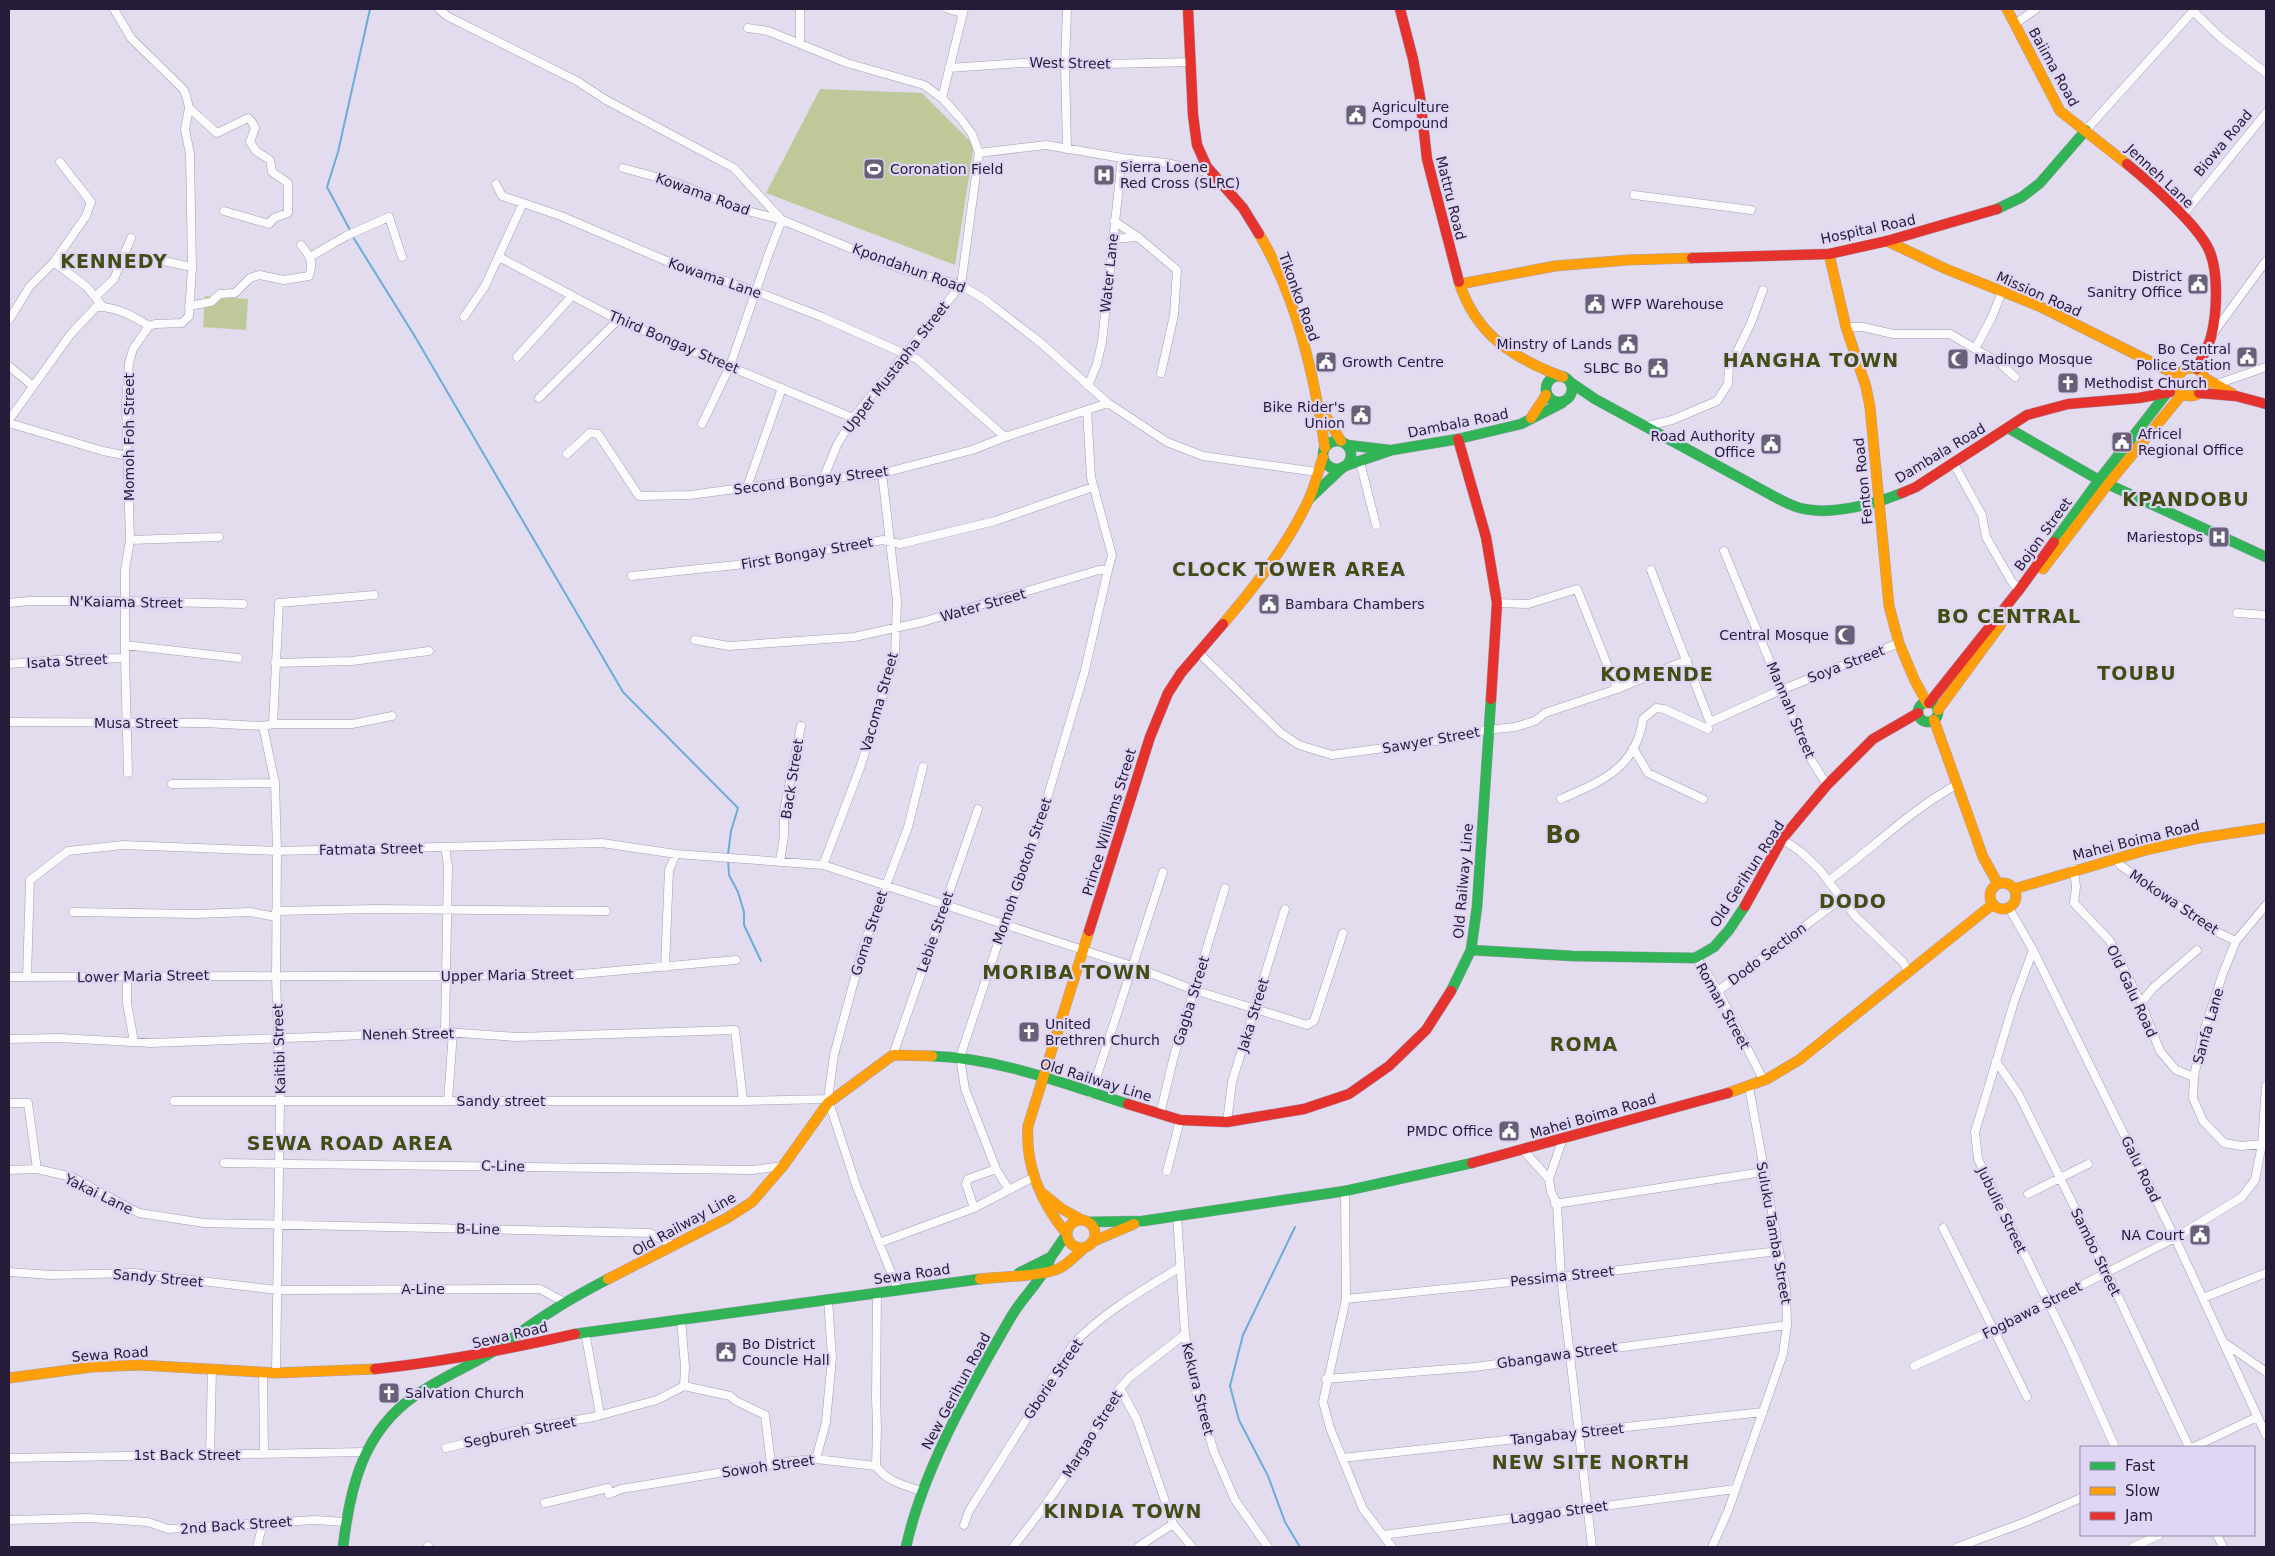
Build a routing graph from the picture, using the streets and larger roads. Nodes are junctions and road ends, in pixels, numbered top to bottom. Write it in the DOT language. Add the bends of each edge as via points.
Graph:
graph roads {
  1 [pos="114,9"];
  2 [pos="439,9"];
  3 [pos="800,9"];
  4 [pos="948,9"];
  5 [pos="1067,9"];
  6 [pos="1188,9"];
  7 [pos="1400,9"];
  8 [pos="2007,9"];
  9 [pos="2036,9"];
  10 [pos="2194,10"];
  11 [pos="963,11"];
  12 [pos="2015,24"];
  13 [pos="748,28"];
  14 [pos="800,44"];
  15 [pos="1191,62"];
  16 [pos="1065,65"];
  17 [pos="950,68"];
  18 [pos="2266,73"];
  19 [pos="942,98"];
  20 [pos="188,108"];
  21 [pos="2266,113"];
  22 [pos="2086,130"];
  23 [pos="1066,149"];
  24 [pos="979,153"];
  25 [pos="1122,158"];
  26 [pos="60,162"];
  27 [pos="623,168"];
  28 [pos="1208,172"];
  29 [pos="496,184"];
  30 [pos="1634,195"];
  31 [pos="523,203"];
  32 [pos="1751,210"];
  33 [pos="224,211"];
  34 [pos="2183,215"];
  35 [pos="782,220"];
  36 [pos="1114,221"];
  37 [pos="1138,237"];
  38 [pos="131,238"];
  39 [pos="1112,239"];
  40 [pos="1887,241"];
  41 [pos="302,245"];
  42 [pos="1829,254"];
  43 [pos="310,257"];
  44 [pos="402,257"];
  45 [pos="499,257"];
  46 [pos="154,259"];
  47 [pos="2266,260"];
  48 [pos="54,262"];
  49 [pos="192,267"];
  50 [pos="1460,284"];
  51 [pos="962,285"];
  52 [pos="1763,290"];
  53 [pos="755,291"];
  54 [pos="2002,292"];
  55 [pos="572,296"];
  56 [pos="95,297"];
  57 [pos="189,306"];
  58 [pos="103,307"];
  59 [pos="464,317"];
  60 [pos="9,320"];
  61 [pos="618,320"];
  62 [pos="149,326"];
  63 [pos="1846,327"];
  64 [pos="2211,337"];
  65 [pos="1976,349"];
  66 [pos="905,354"];
  67 [pos="517,357"];
  68 [pos="1532,365"];
  69 [pos="9,366"];
  70 [pos="730,366"];
  71 [pos="2266,367"];
  72 [pos="2197,369"];
  73 [pos="1160,373"];
  74 [pos="2015,376"];
  75 [pos="2178,378"];
  76 [pos="2205,378"];
  77 [pos="1566,379"];
  78 [pos="2217,384"];
  79 [pos="33,386"];
  80 [pos="782,388"];
  81 [pos="1091,389"];
  82 [pos="1546,393"];
  83 [pos="2199,393"];
  84 [pos="2177,395"];
  85 [pos="2236,396"];
  86 [pos="540,398"];
  87 [pos="2142,398"];
  88 [pos="1595,399"];
  89 [pos="1565,400"];
  90 [pos="1094,401"];
  91 [pos="2163,401"];
  92 [pos="1108,404"];
  93 [pos="2266,404"];
  94 [pos="1320,407"];
  95 [pos="1087,410"];
  96 [pos="853,418"];
  97 [pos="9,421"];
  98 [pos="1529,421"];
  99 [pos="702,424"];
  100 [pos="1647,426"];
  101 [pos="2008,428"];
  102 [pos="1005,437"];
  103 [pos="1458,439"];
  104 [pos="1344,443"];
  105 [pos="1392,450"];
  106 [pos="1324,452"];
  107 [pos="567,454"];
  108 [pos="128,456"];
  109 [pos="1360,462"];
  110 [pos="1954,464"];
  111 [pos="1344,467"];
  112 [pos="1318,472"];
  113 [pos="882,473"];
  114 [pos="823,479"];
  115 [pos="2103,482"];
  116 [pos="747,487"];
  117 [pos="1094,487"];
  118 [pos="1309,500"];
  119 [pos="1879,502"];
  120 [pos="1376,525"];
  121 [pos="219,537"];
  122 [pos="130,540"];
  123 [pos="891,542"];
  124 [pos="1724,552"];
  125 [pos="2266,557"];
  126 [pos="1108,570"];
  127 [pos="1651,570"];
  128 [pos="632,576"];
  129 [pos="2020,590"];
  130 [pos="374,595"];
  131 [pos="126,601"];
  132 [pos="9,603"];
  133 [pos="1497,603"];
  134 [pos="243,604"];
  135 [pos="2237,613"];
  136 [pos="2266,615"];
  137 [pos="897,629"];
  138 [pos="695,640"];
  139 [pos="1899,644"];
  140 [pos="125,645"];
  141 [pos="429,651"];
  142 [pos="1199,653"];
  143 [pos="125,658"];
  144 [pos="238,658"];
  145 [pos="1687,660"];
  146 [pos="275,663"];
  147 [pos="9,664"];
  148 [pos="1616,689"];
  149 [pos="1781,690"];
  150 [pos="1928,703"];
  151 [pos="1938,710"];
  152 [pos="1918,713"];
  153 [pos="392,716"];
  154 [pos="1934,720"];
  155 [pos="9,722"];
  156 [pos="126,723"];
  157 [pos="273,724"];
  158 [pos="1709,725"];
  159 [pos="263,726"];
  160 [pos="801,726"];
  161 [pos="1487,730"];
  162 [pos="1633,748"];
  163 [pos="923,767"];
  164 [pos="128,773"];
  165 [pos="275,783"];
  166 [pos="172,784"];
  167 [pos="1827,784"];
  168 [pos="1956,785"];
  169 [pos="1561,799"];
  170 [pos="1703,799"];
  171 [pos="978,809"];
  172 [pos="2266,828"];
  173 [pos="1782,839"];
  174 [pos="446,847"];
  175 [pos="276,851"];
  176 [pos="676,854"];
  177 [pos="2115,858"];
  178 [pos="780,862"];
  179 [pos="823,865"];
  180 [pos="2074,869"];
  181 [pos="1163,872"];
  182 [pos="1828,881"];
  183 [pos="1998,884"];
  184 [pos="884,885"];
  185 [pos="1225,888"];
  186 [pos="2014,889"];
  187 [pos="1841,899"];
  188 [pos="1993,904"];
  189 [pos="944,905"];
  190 [pos="2266,905"];
  191 [pos="2009,908"];
  192 [pos="1285,909"];
  193 [pos="447,911"];
  194 [pos="606,911"];
  195 [pos="73,912"];
  196 [pos="276,914"];
  197 [pos="1004,925"];
  198 [pos="1343,933"];
  199 [pos="2236,941"];
  200 [pos="1471,950"];
  201 [pos="2033,950"];
  202 [pos="2197,950"];
  203 [pos="1083,951"];
  204 [pos="1695,958"];
  205 [pos="736,960"];
  206 [pos="1132,966"];
  207 [pos="665,967"];
  208 [pos="1909,972"];
  209 [pos="127,976"];
  210 [pos="276,976"];
  211 [pos="446,976"];
  212 [pos="9,977"];
  213 [pos="27,977"];
  214 [pos="1194,990"];
  215 [pos="1718,991"];
  216 [pos="2141,1003"];
  217 [pos="1255,1008"];
  218 [pos="449,1032"];
  219 [pos="279,1037"];
  220 [pos="9,1039"];
  221 [pos="134,1042"];
  222 [pos="893,1055"];
  223 [pos="960,1057"];
  224 [pos="1996,1061"];
  225 [pos="1043,1077"];
  226 [pos="2194,1077"];
  227 [pos="1764,1081"];
  228 [pos="2266,1086"];
  229 [pos="1749,1087"];
  230 [pos="1091,1094"];
  231 [pos="174,1101"];
  232 [pos="448,1101"];
  233 [pos="743,1101"];
  234 [pos="828,1101"];
  235 [pos="280,1102"];
  236 [pos="9,1103"];
  237 [pos="1160,1114"];
  238 [pos="1180,1120"];
  239 [pos="1227,1122"];
  240 [pos="1563,1138"];
  241 [pos="2264,1142"];
  242 [pos="1523,1150"];
  243 [pos="224,1163"];
  244 [pos="280,1163"];
  245 [pos="2088,1164"];
  246 [pos="783,1166"];
  247 [pos="37,1169"];
  248 [pos="996,1169"];
  249 [pos="9,1170"];
  250 [pos="1167,1171"];
  251 [pos="1763,1172"];
  252 [pos="1032,1178"];
  253 [pos="2060,1178"];
  254 [pos="1549,1179"];
  255 [pos="1009,1190"];
  256 [pos="1040,1190"];
  257 [pos="1345,1191"];
  258 [pos="2028,1194"];
  259 [pos="1556,1204"];
  260 [pos="974,1208"];
  261 [pos="1177,1216"];
  262 [pos="1086,1221"];
  263 [pos="1143,1221"];
  264 [pos="278,1225"];
  265 [pos="1943,1228"];
  266 [pos="1066,1234"];
  267 [pos="2175,1238"];
  268 [pos="879,1243"];
  269 [pos="1088,1245"];
  270 [pos="674,1246"];
  271 [pos="1778,1251"];
  272 [pos="1051,1257"];
  273 [pos="1179,1268"];
  274 [pos="2106,1271"];
  275 [pos="9,1272"];
  276 [pos="2266,1273"];
  277 [pos="1015,1274"];
  278 [pos="1044,1274"];
  279 [pos="1561,1277"];
  280 [pos="277,1290"];
  281 [pos="898,1290"];
  282 [pos="877,1293"];
  283 [pos="2204,1298"];
  284 [pos="1346,1299"];
  285 [pos="828,1300"];
  286 [pos="566,1303"];
  287 [pos="2047,1303"];
  288 [pos="681,1319"];
  289 [pos="1787,1325"];
  290 [pos="1993,1330"];
  291 [pos="585,1332"];
  292 [pos="1185,1334"];
  293 [pos="2224,1342"];
  294 [pos="1570,1353"];
  295 [pos="488,1354"];
  296 [pos="1914,1366"];
  297 [pos="212,1370"];
  298 [pos="263,1372"];
  299 [pos="2266,1372"];
  300 [pos="276,1373"];
  301 [pos="9,1378"];
  302 [pos="1326,1379"];
  303 [pos="684,1386"];
  304 [pos="1120,1388"];
  305 [pos="2027,1397"];
  306 [pos="1763,1412"];
  307 [pos="2257,1417"];
  308 [pos="594,1418"];
  309 [pos="1578,1433"];
  310 [pos="2266,1435"];
  311 [pos="2115,1446"];
  312 [pos="2190,1446"];
  313 [pos="2196,1446"];
  314 [pos="446,1448"];
  315 [pos="366,1452"];
  316 [pos="264,1454"];
  317 [pos="210,1456"];
  318 [pos="9,1458"];
  319 [pos="816,1458"];
  320 [pos="1342,1458"];
  321 [pos="771,1464"];
  322 [pos="876,1466"];
  323 [pos="1735,1489"];
  324 [pos="922,1491"];
  325 [pos="2080,1498"];
  326 [pos="545,1503"];
  327 [pos="1588,1508"];
  328 [pos="9,1520"];
  329 [pos="345,1522"];
  330 [pos="263,1523"];
  331 [pos="1172,1524"];
  332 [pos="964,1525"];
  333 [pos="1383,1535"];
  334 [pos="2157,1536"];
  335 [pos="257,1547"];
  336 [pos="343,1547"];
  337 [pos="906,1547"];
  338 [pos="1013,1547"];
  339 [pos="1138,1547"];
  340 [pos="1192,1547"];
  341 [pos="1268,1547"];
  342 [pos="1392,1547"];
  343 [pos="1592,1547"];
  344 [pos="1712,1547"];
  345 [pos="1958,1547"];
  346 [pos="2133,1547"];
  1 -- 20 [label="street" via="131,38 184,90"];
  2 -- 35 [label="street" via="446,16 734,168"];
  3 -- 14 [label="street"];
  4 -- 11 [label="street"];
  5 -- 16 [label="street"];
  6 -- 15 [label="street, Tikonko Road"];
  7 -- 50 [label="street, Mattru Road" via="1420,97 1427,159"];
  8 -- 12 [label="street, Baiima Road"];
  9 -- 12 [label="street"];
  10 -- 18 [label="street" via="2221,38"];
  10 -- 22 [label="street, Hospital Road"];
  11 -- 17 [label="street"];
  12 -- 22 [label="street, Baiima Road" via="2060,111"];
  13 -- 14 [label="street"];
  14 -- 19 [label="street" via="847,63 924,85"];
  15 -- 16 [label="street, West Street"];
  15 -- 28 [label="street, Tikonko Road" via="1192,114 1197,145"];
  16 -- 17 [label="street, West Street" via="1022,63"];
  16 -- 23 [label="street"];
  17 -- 19 [label="street"];
  19 -- 24 [label="street" via="972,134"];
  20 -- 33 [label="street" via="217,133 248,118 255,128 250,142 256,151 270,160 272,172 288,183 288,213 274,218 269,224"];
  20 -- 49 [label="street" via="185,129 190,154"];
  21 -- 34 [label="street, Biowa Road"];
  22 -- 34 [label="street, Jenneh Lane"];
  22 -- 40 [label="street, Hospital Road" via="2040,183 2022,197 1992,212"];
  23 -- 24 [label="street" via="1046,145"];
  23 -- 25 [label="street"];
  24 -- 51 [label="street"];
  25 -- 28 [label="street"];
  25 -- 36 [label="street, Water Lane"];
  26 -- 48 [label="street" via="90,202 86,216"];
  27 -- 35 [label="street, Kowama Road" via="674,182 744,210"];
  28 -- 94 [label="street, Tikonko Road" via="1250,218 1273,260 1291,308"];
  29 -- 31 [label="street, Kowama Lane" via="502,196"];
  30 -- 32 [label="street"];
  31 -- 45 [label="street"];
  31 -- 53 [label="street, Kowama Lane" via="669,262"];
  34 -- 64 [label="street, Jenneh Lane" via="2209,249 2214,264 2215,302"];
  35 -- 51 [label="street, Kpondahun Road" via="901,269"];
  35 -- 53 [label="street"];
  36 -- 37 [label="street"];
  36 -- 39 [label="street, Water Lane"];
  37 -- 39 [label="street"];
  37 -- 73 [label="street" via="1177,270 1174,315"];
  38 -- 56 [label="street" via="114,279"];
  39 -- 81 [label="street, Water Lane" via="1102,342"];
  40 -- 42 [label="street, Hospital Road"];
  40 -- 54 [label="street, Mission Road"];
  41 -- 43 [label="street"];
  42 -- 50 [label="street, Hospital Road" via="1721,256 1569,265"];
  42 -- 63 [label="street, Fenton Road"];
  43 -- 44 [label="street" via="389,216"];
  43 -- 57 [label="street" via="309,276 284,280 259,275 250,278 235,293 220,294 211,302"];
  45 -- 55 [label="street, Third Bongay Street"];
  45 -- 59 [label="street" via="485,286"];
  46 -- 49 [label="street"];
  47 -- 64 [label="street"];
  48 -- 56 [label="street"];
  48 -- 60 [label="street" via="30,286"];
  49 -- 57 [label="street"];
  50 -- 68 [label="street, Mattru Road" via="1478,322 1499,342"];
  51 -- 66 [label="street, Upper Mustapha Street"];
  51 -- 81 [label="street, Kpondahun Road" via="1041,343"];
  52 -- 100 [label="street" via="1729,368 1728,384 1717,401 1672,420"];
  53 -- 66 [label="street, Kowama Lane"];
  53 -- 70 [label="street"];
  54 -- 65 [label="street"];
  54 -- 75 [label="street, Mission Road" via="2040,307"];
  55 -- 61 [label="street, Third Bongay Street"];
  55 -- 67 [label="street"];
  56 -- 58 [label="street"];
  57 -- 62 [label="street" via="187,320 182,323"];
  58 -- 62 [label="street" via="134,316"];
  58 -- 79 [label="street" via="96,307 70,335"];
  61 -- 70 [label="street, Third Bongay Street"];
  61 -- 86 [label="street"];
  62 -- 108 [label="street, Momoh Foh Street" via="133,349 129,363 126,404"];
  63 -- 65 [label="street" via="1863,327 1893,334 1950,334"];
  63 -- 119 [label="street, Fenton Road" via="1866,387"];
  64 -- 72 [label="street"];
  65 -- 74 [label="street"];
  66 -- 96 [label="street, Upper Mustapha Street"];
  66 -- 102 [label="street, Kowama Lane" via="917,359"];
  68 -- 77 [label="street, Mattru Road"];
  68 -- 82 [label="street, Mattru Road"];
  69 -- 79 [label="street"];
  70 -- 80 [label="street, Third Bongay Street"];
  70 -- 99 [label="street"];
  71 -- 78 [label="street"];
  72 -- 75 [label="street" via="2188,368"];
  72 -- 76 [label="street"];
  75 -- 84 [label="street, Bojon Street"];
  76 -- 78 [label="street"];
  76 -- 83 [label="street" via="2205,385"];
  77 -- 82 [label="street" via="1550,379 1545,386"];
  77 -- 88 [label="street, Dambala Road"];
  77 -- 89 [label="street" via="1572,390"];
  78 -- 85 [label="street"];
  79 -- 97 [label="street"];
  80 -- 96 [label="street, Third Bongay Street"];
  80 -- 116 [label="street"];
  81 -- 90 [label="street"];
  81 -- 92 [label="street, Kpondahun Road"];
  82 -- 89 [label="street" via="1553,402"];
  82 -- 98 [label="street, Dambala Road"];
  83 -- 84 [label="street"];
  83 -- 85 [label="street"];
  84 -- 87 [label="street, Dambala Road" via="2150,394"];
  84 -- 91 [label="street, Bojon Street"];
  84 -- 115 [label="street, Bojon Street"];
  85 -- 93 [label="street"];
  87 -- 91 [label="street, Dambala Road"];
  87 -- 101 [label="street, Dambala Road" via="2045,408 2026,415"];
  88 -- 89 [label="street, Dambala Road"];
  88 -- 100 [label="street, Dambala Road"];
  89 -- 98 [label="street, Dambala Road"];
  91 -- 115 [label="street, Bojon Street"];
  92 -- 95 [label="street, Second Bongay Street"];
  92 -- 112 [label="street" via="1186,451"];
  94 -- 104 [label="street"];
  94 -- 106 [label="street"];
  95 -- 102 [label="street, Second Bongay Street"];
  95 -- 117 [label="street"];
  96 -- 114 [label="street, Upper Mustapha Street" via="836,445"];
  97 -- 108 [label="street"];
  98 -- 103 [label="street, Dambala Road"];
  100 -- 119 [label="street, Dambala Road" via="1800,508 1823,511"];
  101 -- 110 [label="street, Dambala Road"];
  101 -- 115 [label="street"];
  102 -- 113 [label="street, Second Bongay Street" via="972,450"];
  103 -- 105 [label="street, Dambala Road"];
  103 -- 133 [label="street, Old Railway Line" via="1486,537"];
  104 -- 105 [label="street, Dambala Road"];
  104 -- 106 [label="street" via="1334,441"];
  104 -- 111 [label="street" via="1351,456"];
  105 -- 109 [label="street, Dambala Road"];
  106 -- 111 [label="street" via="1326,463 1332,468"];
  106 -- 112 [label="street"];
  107 -- 116 [label="street, Second Bongay Street" via="590,432 598,434 639,496 690,495"];
  108 -- 122 [label="street, Momoh Foh Street"];
  109 -- 111 [label="street, Dambala Road"];
  109 -- 120 [label="street"];
  110 -- 119 [label="street, Dambala Road" via="1916,487"];
  110 -- 129 [label="street" via="1982,515 1986,536 2012,582"];
  111 -- 118 [label="street"];
  112 -- 118 [label="street"];
  113 -- 114 [label="street, Second Bongay Street"];
  113 -- 123 [label="street, Vacoma Street"];
  114 -- 116 [label="street, Second Bongay Street"];
  115 -- 125 [label="street"];
  115 -- 129 [label="street, Bojon Street"];
  115 -- 151 [label="street, Bojon Street"];
  117 -- 123 [label="street, First Bongay Street" via="995,521 900,544"];
  117 -- 126 [label="street" via="1112,555"];
  118 -- 142 [label="street, Prince Williams Street" via="1285,543"];
  119 -- 139 [label="street, Fenton Road" via="1889,606"];
  121 -- 122 [label="street"];
  122 -- 131 [label="street, Momoh Foh Street" via="125,570"];
  123 -- 128 [label="street, First Bongay Street" via="884,540 736,565"];
  123 -- 137 [label="street, Vacoma Street"];
  124 -- 149 [label="street, Mannah Street"];
  126 -- 137 [label="street, Water Street"];
  126 -- 197 [label="street, Momoh Gbotoh Street" via="1084,674 1035,839"];
  127 -- 145 [label="street"];
  129 -- 150 [label="street, Bojon Street"];
  130 -- 146 [label="street" via="279,602"];
  131 -- 132 [label="street, N'Kaiama Street"];
  131 -- 134 [label="street, N'Kaiama Street"];
  131 -- 140 [label="street, Momoh Foh Street"];
  133 -- 148 [label="street" via="1528,604 1577,589"];
  133 -- 161 [label="street, Old Railway Line"];
  135 -- 136 [label="street"];
  137 -- 138 [label="street, Water Street" via="854,637 777,644 729,646"];
  137 -- 179 [label="street, Vacoma Street" via="895,656 860,768"];
  139 -- 149 [label="street, Soya Street"];
  139 -- 150 [label="street, Fenton Road"];
  140 -- 143 [label="street, Momoh Foh Street"];
  140 -- 144 [label="street"];
  141 -- 146 [label="street" via="352,661"];
  142 -- 161 [label="street, Sawyer Street" via="1281,733 1321,753 1332,755 1450,739"];
  142 -- 203 [label="street, Prince Williams Street" via="1168,693 1155,724"];
  143 -- 147 [label="street, Isata Street"];
  143 -- 156 [label="street, Momoh Foh Street"];
  145 -- 148 [label="street, Sawyer Street"];
  145 -- 158 [label="street"];
  146 -- 157 [label="street"];
  148 -- 161 [label="street, Sawyer Street" via="1545,713 1528,723"];
  149 -- 158 [label="street, Soya Street"];
  149 -- 167 [label="street, Mannah Street" via="1809,756"];
  150 -- 151 [label="street" via="1934,704"];
  150 -- 152 [label="street" via="1920,706"];
  151 -- 154 [label="street"];
  152 -- 154 [label="street" via="1922,720"];
  152 -- 167 [label="street, Old Gerihun Road" via="1873,740"];
  153 -- 157 [label="street, Musa Street" via="352,724"];
  154 -- 168 [label="street"];
  155 -- 156 [label="street, Musa Street"];
  156 -- 159 [label="street, Musa Street"];
  156 -- 164 [label="street, Momoh Foh Street"];
  157 -- 159 [label="street, Musa Street"];
  158 -- 162 [label="street" via="1656,708 1643,719 1641,734"];
  159 -- 165 [label="street, Kaitibi Street"];
  160 -- 178 [label="street, Back Street" via="784,811"];
  161 -- 200 [label="street, Old Railway Line" via="1477,907"];
  162 -- 169 [label="street" via="1622,766 1595,784"];
  162 -- 170 [label="street" via="1648,773"];
  163 -- 184 [label="street, Goma Street" via="908,827"];
  165 -- 166 [label="street"];
  165 -- 175 [label="street, Kaitibi Street"];
  167 -- 173 [label="street, Old Gerihun Road"];
  168 -- 182 [label="street" via="1902,821 1863,856"];
  168 -- 183 [label="street" via="1983,857"];
  171 -- 189 [label="street, Lebie Street"];
  172 -- 177 [label="street, Mahei Boima Road" via="2190,840"];
  173 -- 182 [label="street" via="1801,852"];
  173 -- 204 [label="street, Old Gerihun Road" via="1729,930 1714,947"];
  174 -- 175 [label="street, Fatmata Street"];
  174 -- 176 [label="street, Fatmata Street" via="602,843"];
  174 -- 193 [label="street"];
  175 -- 196 [label="street, Kaitibi Street"];
  175 -- 213 [label="street, Fatmata Street" via="123,845 68,851 30,880"];
  176 -- 178 [label="street, Fatmata Street"];
  176 -- 207 [label="street" via="669,870"];
  177 -- 180 [label="street, Mahei Boima Road"];
  177 -- 199 [label="street, Mokowa Street" via="2120,865 2219,933"];
  178 -- 179 [label="street, Fatmata Street"];
  179 -- 184 [label="street, Fatmata Street"];
  180 -- 186 [label="street, Mahei Boima Road"];
  180 -- 216 [label="street, Old Galu Road" via="2074,903 2110,941"];
  181 -- 206 [label="street"];
  182 -- 187 [label="street"];
  183 -- 186 [label="street" via="2007,884"];
  183 -- 188 [label="street" via="1991,893"];
  184 -- 189 [label="street, Fatmata Street"];
  184 -- 234 [label="street, Goma Street" via="864,944 834,1055"];
  185 -- 214 [label="street, Gagba Street"];
  186 -- 191 [label="street" via="2016,900"];
  187 -- 208 [label="street"];
  187 -- 215 [label="street, Dodo Section"];
  188 -- 191 [label="street" via="2000,909"];
  188 -- 208 [label="street, Mahei Boima Road"];
  189 -- 197 [label="street, Fatmata Street"];
  189 -- 222 [label="street, Lebie Street"];
  190 -- 199 [label="street, Sanfa Lane"];
  191 -- 201 [label="street, Galu Road"];
  192 -- 217 [label="street, Jaka Street"];
  193 -- 194 [label="street"];
  193 -- 196 [label="street" via="374,909"];
  193 -- 211 [label="street"];
  195 -- 196 [label="street"];
  196 -- 210 [label="street, Kaitibi Street"];
  197 -- 203 [label="street, Fatmata Street"];
  197 -- 223 [label="street, Momoh Gbotoh Street"];
  198 -- 217 [label="street, Fatmata Street" via="1314,1021 1307,1025"];
  199 -- 226 [label="street, Sanfa Lane" via="2202,1037"];
  200 -- 204 [label="street"];
  200 -- 239 [label="street, Old Railway Line" via="1452,989 1426,1030 1389,1066 1349,1094 1304,1109"];
  201 -- 224 [label="street, Jubulie Street"];
  201 -- 267 [label="street, Galu Road"];
  202 -- 216 [label="street" via="2153,988"];
  203 -- 206 [label="street, Fatmata Street"];
  203 -- 225 [label="street, Prince Williams Street"];
  204 -- 215 [label="street, Roman Street"];
  205 -- 207 [label="street, Upper Maria Street"];
  206 -- 214 [label="street, Fatmata Street"];
  206 -- 230 [label="street"];
  207 -- 211 [label="street, Upper Maria Street" via="570,976"];
  208 -- 227 [label="street, Mahei Boima Road" via="1808,1054"];
  209 -- 210 [label="street, Lower Maria Street"];
  209 -- 213 [label="street, Lower Maria Street"];
  209 -- 221 [label="street" via="127,1002"];
  210 -- 211 [label="street, Upper Maria Street"];
  210 -- 219 [label="street, Kaitibi Street"];
  211 -- 218 [label="street"];
  212 -- 213 [label="street, Lower Maria Street"];
  214 -- 217 [label="street, Fatmata Street"];
  214 -- 237 [label="street, Gagba Street"];
  215 -- 227 [label="street, Roman Street"];
  216 -- 226 [label="street, Old Galu Road" via="2160,1051 2176,1070"];
  217 -- 239 [label="street, Jaka Street" via="1232,1082"];
  218 -- 219 [label="street, Neneh Street"];
  218 -- 232 [label="street"];
  218 -- 233 [label="street, Neneh Street" via="517,1037 735,1030"];
  219 -- 221 [label="street, Neneh Street"];
  219 -- 235 [label="street, Kaitibi Street"];
  220 -- 221 [label="street, Neneh Street"];
  222 -- 223 [label="street, Old Railway Line"];
  222 -- 234 [label="street, Old Railway Line"];
  223 -- 225 [label="street, Old Railway Line"];
  223 -- 248 [label="street, Momoh Gbotoh Street" via="965,1089"];
  224 -- 253 [label="street, Sambo Street" via="2019,1095"];
  224 -- 287 [label="street, Jubulie Street" via="1975,1132 1978,1159"];
  225 -- 230 [label="street, Old Railway Line"];
  225 -- 252 [label="street, Prince Williams Street" via="1026,1138"];
  226 -- 241 [label="street, Sanfa Lane" via="2193,1098 2212,1132 2224,1143 2241,1146"];
  227 -- 229 [label="street, Mahei Boima Road"];
  228 -- 241 [label="street, Fogbawa Street"];
  229 -- 240 [label="street, Mahei Boima Road"];
  229 -- 251 [label="street, Suluku Tamba Street"];
  230 -- 237 [label="street, Old Railway Line"];
  231 -- 235 [label="street, Sandy street"];
  232 -- 233 [label="street, Sandy street"];
  232 -- 235 [label="street, Sandy street"];
  233 -- 234 [label="street, Sandy street"];
  234 -- 246 [label="street, Old Railway Line"];
  234 -- 268 [label="street"];
  235 -- 244 [label="street, Kaitibi Street"];
  236 -- 247 [label="street" via="28,1103"];
  237 -- 238 [label="street, Old Railway Line"];
  238 -- 239 [label="street, Old Railway Line"];
  238 -- 250 [label="street"];
  240 -- 242 [label="street, Mahei Boima Road"];
  240 -- 254 [label="street"];
  241 -- 267 [label="street, Fogbawa Street" via="2256,1180 2242,1197"];
  242 -- 254 [label="street"];
  242 -- 257 [label="street, Mahei Boima Road"];
  243 -- 244 [label="street, C-Line"];
  244 -- 246 [label="street, C-Line" via="752,1170"];
  244 -- 264 [label="street, Kaitibi Street"];
  245 -- 253 [label="street"];
  246 -- 270 [label="street, Old Railway Line" via="752,1202"];
  247 -- 249 [label="street, Yakai Lane"];
  247 -- 264 [label="street, Yakai Lane" via="72,1178 139,1213 204,1223"];
  248 -- 255 [label="street, Momoh Gbotoh Street"];
  248 -- 260 [label="street" via="967,1181"];
  251 -- 259 [label="street"];
  251 -- 271 [label="street, Suluku Tamba Street"];
  252 -- 255 [label="street"];
  252 -- 256 [label="street, Prince Williams Street"];
  253 -- 258 [label="street"];
  253 -- 274 [label="street, Sambo Street"];
  254 -- 259 [label="street"];
  255 -- 260 [label="street"];
  256 -- 262 [label="street, Prince Williams Street" via="1062,1209"];
  256 -- 266 [label="street, Prince Williams Street"];
  257 -- 261 [label="street, Mahei Boima Road"];
  257 -- 284 [label="street"];
  259 -- 279 [label="street"];
  260 -- 268 [label="street"];
  261 -- 263 [label="street, Mahei Boima Road"];
  261 -- 273 [label="street, Kekura Street"];
  262 -- 263 [label="street"];
  262 -- 266 [label="street" via="1070,1224"];
  262 -- 269 [label="street" via="1095,1233"];
  263 -- 269 [label="street"];
  264 -- 270 [label="street, B-Line" via="650,1233"];
  264 -- 280 [label="street, Kaitibi Street"];
  265 -- 290 [label="street"];
  266 -- 269 [label="street" via="1072,1246"];
  266 -- 272 [label="street, New Gerihun Road"];
  267 -- 274 [label="street, Fogbawa Street"];
  267 -- 283 [label="street, Galu Road"];
  268 -- 281 [label="street"];
  269 -- 278 [label="street" via="1062,1267"];
  270 -- 286 [label="street, Old Railway Line"];
  271 -- 279 [label="street, Pessima Street"];
  271 -- 289 [label="street, Suluku Tamba Street" via="1786,1289"];
  272 -- 277 [label="street"];
  272 -- 278 [label="street, New Gerihun Road"];
  273 -- 292 [label="street, Kekura Street"];
  273 -- 332 [label="street, Gborie Street" via="1128,1298 1074,1342 969,1511"];
  274 -- 287 [label="street, Fogbawa Street"];
  274 -- 312 [label="street, Sambo Street"];
  275 -- 280 [label="street, Sandy Street" via="51,1275 134,1273"];
  276 -- 283 [label="street"];
  277 -- 278 [label="street"];
  277 -- 281 [label="street, Sewa Road"];
  278 -- 324 [label="street, New Gerihun Road" via="1013,1314 971,1387"];
  279 -- 284 [label="street, Pessima Street"];
  279 -- 294 [label="street"];
  280 -- 286 [label="street, A-Line" via="540,1289"];
  280 -- 300 [label="street, Kaitibi Street"];
  281 -- 282 [label="street, Sewa Road"];
  282 -- 285 [label="street, Sewa Road"];
  282 -- 322 [label="street"];
  283 -- 293 [label="street, Galu Road"];
  284 -- 302 [label="street"];
  285 -- 288 [label="street, Sewa Road"];
  285 -- 319 [label="street" via="832,1358 826,1422"];
  286 -- 295 [label="street, Old Railway Line"];
  287 -- 290 [label="street, Fogbawa Street"];
  287 -- 311 [label="street, Jubulie Street"];
  288 -- 291 [label="street, Sewa Road"];
  288 -- 303 [label="street"];
  289 -- 294 [label="street, Gbangawa Street"];
  289 -- 306 [label="street, Suluku Tamba Street" via="1783,1354"];
  290 -- 296 [label="street, Fogbawa Street"];
  290 -- 305 [label="street"];
  291 -- 295 [label="street, Sewa Road"];
  291 -- 308 [label="street" via="600,1414"];
  292 -- 304 [label="street, Margao Street"];
  292 -- 341 [label="street, Kekura Street" via="1195,1388 1214,1452 1235,1500"];
  293 -- 299 [label="street"];
  293 -- 307 [label="street, Galu Road"];
  294 -- 302 [label="street, Gbangawa Street" via="1439,1371"];
  294 -- 309 [label="street"];
  295 -- 300 [label="street, Sewa Road" via="349,1371"];
  295 -- 315 [label="street, Old Railway Line" via="414,1397 381,1426"];
  297 -- 298 [label="street, Sewa Road"];
  297 -- 301 [label="street, Sewa Road" via="139,1364"];
  297 -- 317 [label="street"];
  298 -- 300 [label="street, Sewa Road"];
  298 -- 316 [label="street"];
  302 -- 320 [label="street" via="1323,1402"];
  303 -- 308 [label="street, Segbureh Street" via="658,1400"];
  303 -- 321 [label="street" via="730,1396 765,1415"];
  304 -- 331 [label="street" via="1140,1428"];
  304 -- 338 [label="street, Margao Street" via="1083,1450"];
  306 -- 309 [label="street, Tangabay Street"];
  306 -- 323 [label="street, Suluku Tamba Street"];
  307 -- 310 [label="street, Galu Road"];
  307 -- 313 [label="street"];
  308 -- 314 [label="street, Segbureh Street" via="524,1429"];
  309 -- 320 [label="street, Tangabay Street"];
  309 -- 327 [label="street"];
  315 -- 316 [label="street, 1st Back Street"];
  315 -- 329 [label="street, Old Railway Line"];
  316 -- 317 [label="street, 1st Back Street"];
  317 -- 318 [label="street, 1st Back Street"];
  319 -- 321 [label="street, Sowoh Street"];
  319 -- 322 [label="street, Sowoh Street"];
  320 -- 333 [label="street" via="1363,1510"];
  321 -- 326 [label="street, Sowoh Street" via="609,1494 608,1488"];
  322 -- 324 [label="street" via="899,1484"];
  323 -- 327 [label="street, Laggao Street"];
  323 -- 344 [label="street, Suluku Tamba Street"];
  324 -- 337 [label="street, New Gerihun Road"];
  325 -- 345 [label="street"];
  327 -- 333 [label="street, Laggao Street"];
  327 -- 343 [label="street"];
  328 -- 330 [label="street, 2nd Back Street" via="109,1519 148,1522 168,1529"];
  329 -- 330 [label="street, 2nd Back Street"];
  329 -- 336 [label="street, Old Railway Line"];
  330 -- 335 [label="street"];
  331 -- 339 [label="street"];
  331 -- 340 [label="street"];
  333 -- 342 [label="street"];
  334 -- 346 [label="street"];
}
